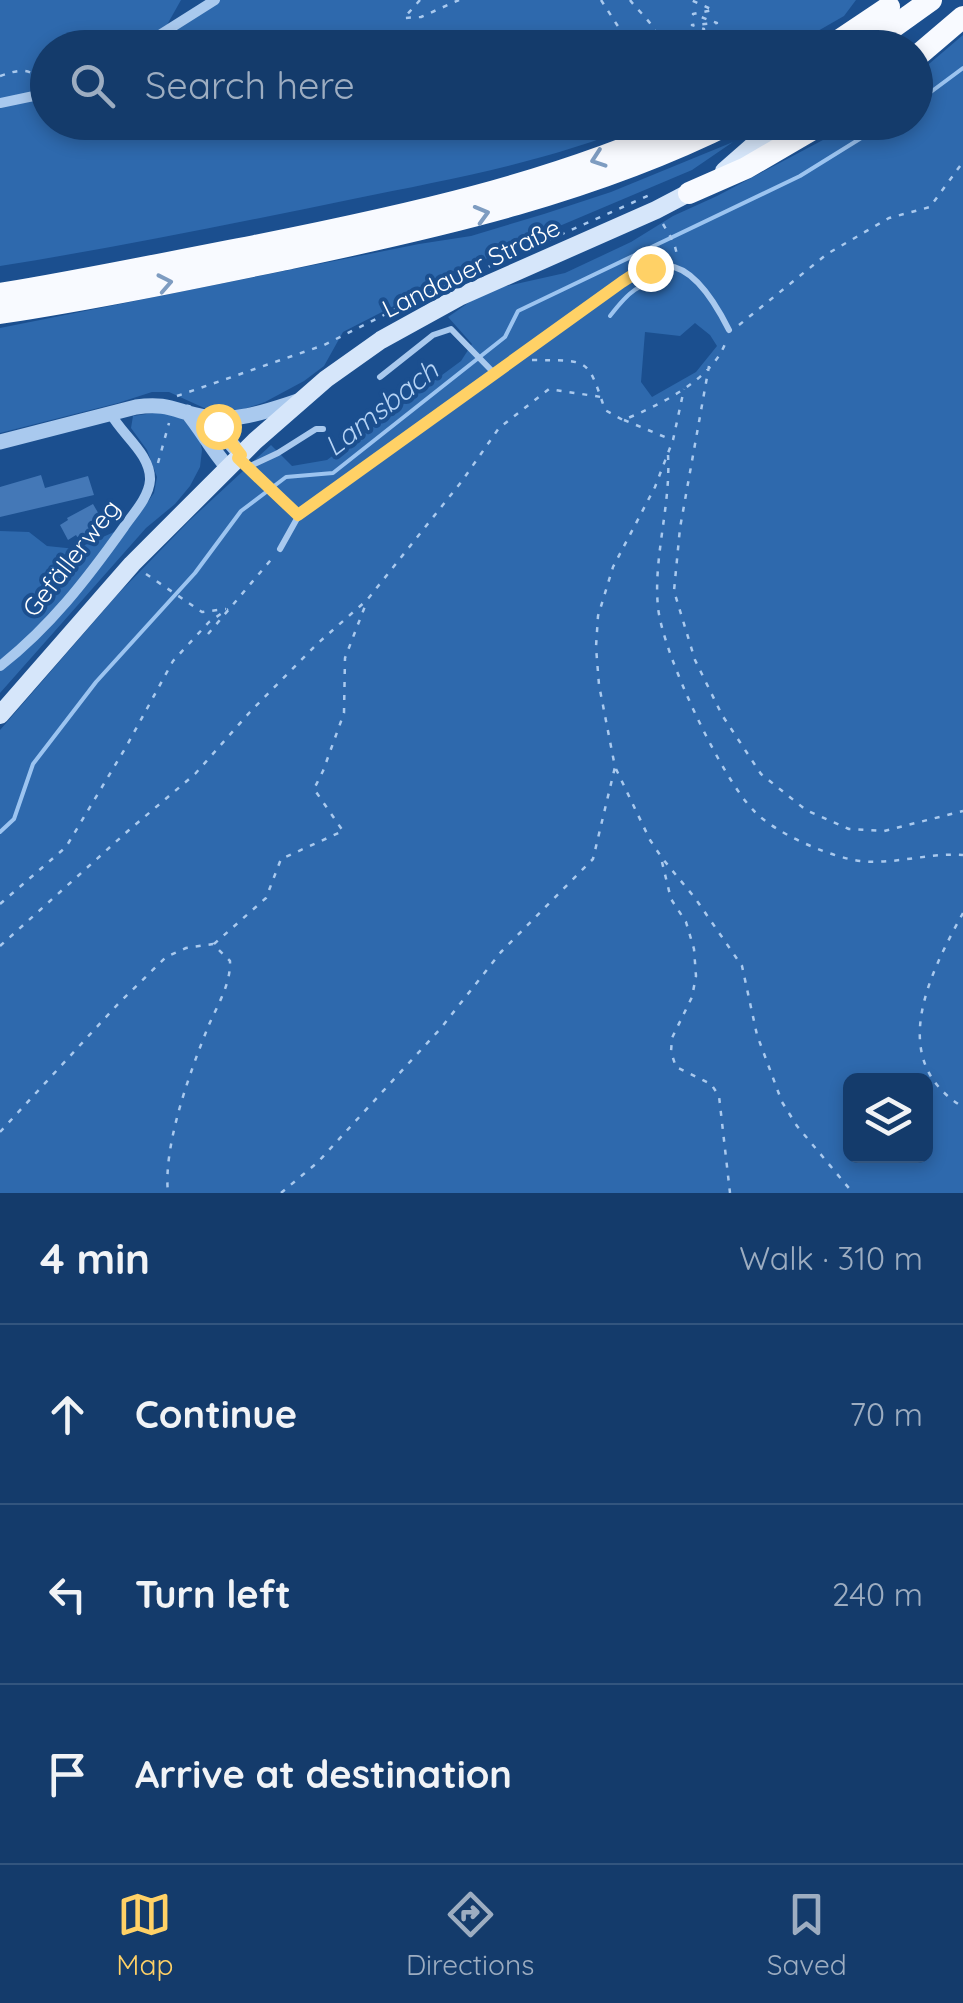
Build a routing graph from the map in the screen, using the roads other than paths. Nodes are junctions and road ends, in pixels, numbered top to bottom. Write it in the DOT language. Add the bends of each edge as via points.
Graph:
graph roads {
  1 [pos="216,0"];
  2 [pos="932,0"];
  3 [pos="889,2"];
  4 [pos="963,17"];
  5 [pos="168,30"];
  6 [pos="852,30"];
  7 [pos="860,30"];
  8 [pos="890,30"];
  9 [pos="933,43"];
  10 [pos="30,97"];
  11 [pos="0,103"];
  12 [pos="645,140"];
  13 [pos="691,140"];
  14 [pos="760,140"];
  15 [pos="793,140"];
  16 [pos="689,193"];
  17 [pos="0,294"];
  18 [pos="0,312"];
  19 [pos="729,330"];
  20 [pos="496,374"];
  21 [pos="380,377"];
  22 [pos="302,399"];
  23 [pos="180,409"];
  24 [pos="111,414"];
  25 [pos="208,418"];
  26 [pos="323,429"];
  27 [pos="0,442"];
  28 [pos="238,462"];
  29 [pos="298,515"];
  30 [pos="280,549"];
  31 [pos="0,666"];
  32 [pos="0,715"];
  1 -- 5 [label="street"];
  2 -- 8 [label="highway"];
  3 -- 6 [label="highway, bridge"];
  3 -- 7 [label="main road"];
  4 -- 9 [label="highway"];
  10 -- 11 [label="street"];
  12 -- 17 [label="highway, one-way" via="424,211"];
  18 -- 13 [label="highway, one-way" via="436,228 620,171"];
  14 -- 16 [label="main road, Landauer Straße"];
  15 -- 16 [label="highway"];
  16 -- 22 [label="main road, Landauer Straße" via="418,318"];
  19 -- 20 [label="lane" via="704,290 681,269 642,269"];
  20 -- 21 [label="lane" via="450,329 433,334"];
  20 -- 29 [label="lane"];
  22 -- 25 [label="street" via="235,418"];
  22 -- 28 [label="main road, Landauer Straße"];
  23 -- 24 [label="street" via="154,404"];
  23 -- 25 [label="street"];
  23 -- 28 [label="street" via="210,446"];
  24 -- 27 [label="street"];
  24 -- 31 [label="street, Gefällerweg" via="143,458 150,479 142,500 81,586"];
  25 -- 28 [label="street"];
  26 -- 28 [label="lane" via="278,454"];
  28 -- 29 [label="lane"];
  28 -- 32 [label="main road, Landauer Straße" via="132,564"];
  29 -- 30 [label="lane"];
}
